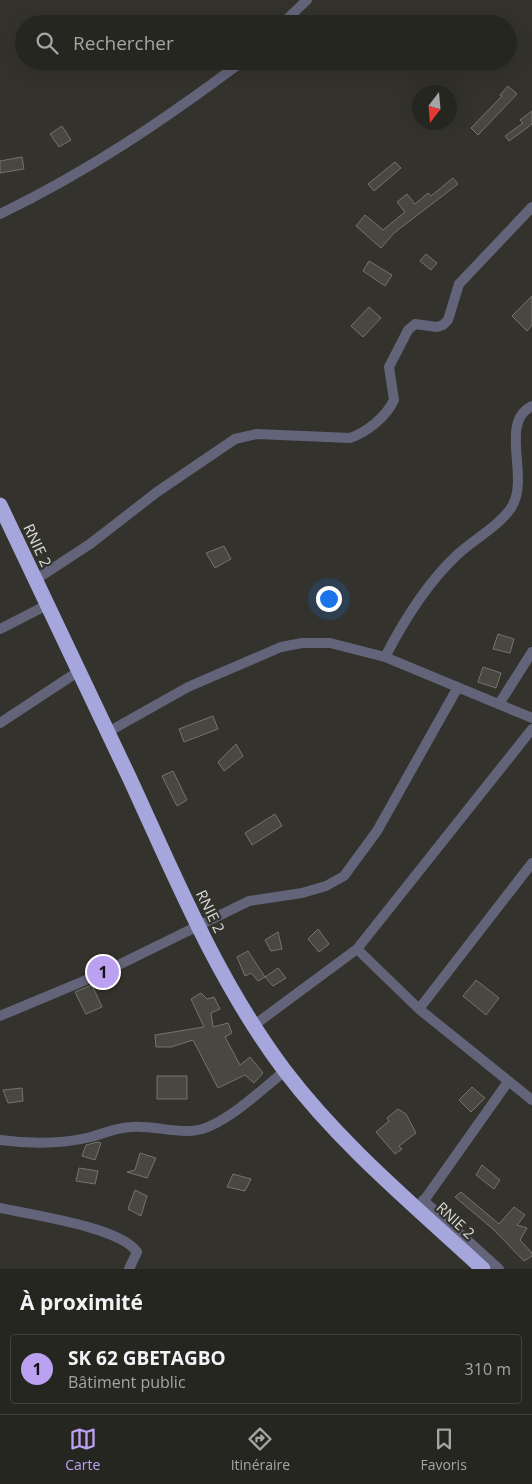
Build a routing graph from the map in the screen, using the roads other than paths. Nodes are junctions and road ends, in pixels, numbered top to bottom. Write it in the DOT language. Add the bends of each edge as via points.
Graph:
graph roads {
  1 [pos="307,0"];
  2 [pos="291,15"];
  3 [pos="231,70"];
  4 [pos="532,207"];
  5 [pos="0,214"];
  6 [pos="532,406"];
  7 [pos="0,505"];
  8 [pos="4,521"];
  9 [pos="35,580"];
  10 [pos="47,605"];
  11 [pos="0,629"];
  12 [pos="532,652"];
  13 [pos="385,657"];
  14 [pos="79,672"];
  15 [pos="458,687"];
  16 [pos="499,704"];
  17 [pos="532,718"];
  18 [pos="0,723"];
  19 [pos="532,728"];
  20 [pos="108,732"];
  21 [pos="532,863"];
  22 [pos="198,927"];
  23 [pos="357,949"];
  24 [pos="418,1009"];
  25 [pos="0,1016"];
  26 [pos="254,1026"];
  27 [pos="285,1071"];
  28 [pos="508,1082"];
  29 [pos="532,1100"];
  30 [pos="0,1140"];
  31 [pos="420,1204"];
  32 [pos="0,1208"];
  33 [pos="129,1269"];
  34 [pos="483,1269"];
  35 [pos="500,1269"];
  1 -- 2 [label="street"];
  3 -- 5 [label="street" via="164,120 80,172"];
  4 -- 9 [label="street" via="459,284 448,320 443,325 415,324 408,330 389,367 394,400 384,415 361,434 350,438 257,434 235,439"];
  6 -- 13 [label="street" via="516,422 519,487 511,508 437,575 400,628"];
  7 -- 8 [label="highway, RNIE 2 / RNIE 2"];
  8 -- 9 [label="highway, RNIE 2 / RNIE 2"];
  9 -- 10 [label="highway, RNIE 2 / RNIE 2"];
  10 -- 11 [label="street"];
  10 -- 14 [label="highway, RNIE 2 / RNIE 2"];
  12 -- 16 [label="street"];
  13 -- 15 [label="street"];
  13 -- 20 [label="street" via="330,644 281,646 188,687"];
  14 -- 18 [label="street"];
  14 -- 20 [label="highway, RNIE 2 / RNIE 2"];
  15 -- 16 [label="street"];
  15 -- 22 [label="street" via="377,831 344,876 326,886 302,893 249,901"];
  16 -- 17 [label="street"];
  19 -- 23 [label="street"];
  20 -- 22 [label="highway, RNIE 2 / RNIE 2"];
  21 -- 24 [label="street"];
  22 -- 25 [label="street" via="98,975"];
  22 -- 26 [label="highway, RNIE 2 / RNIE 2"];
  23 -- 24 [label="street"];
  23 -- 26 [label="street"];
  24 -- 28 [label="street"];
  26 -- 27 [label="highway, RNIE 2 / RNIE 2"];
  27 -- 30 [label="street" via="236,1110 196,1131 130,1127 90,1137 48,1142"];
  27 -- 31 [label="highway, RNIE 2 / RNIE 2" via="362,1158"];
  28 -- 29 [label="street"];
  28 -- 31 [label="street"];
  31 -- 34 [label="highway, RNIE 2 / RNIE 2"];
  31 -- 35 [label="street"];
  32 -- 33 [label="street" via="111,1233 131,1244 137,1252"];
}
